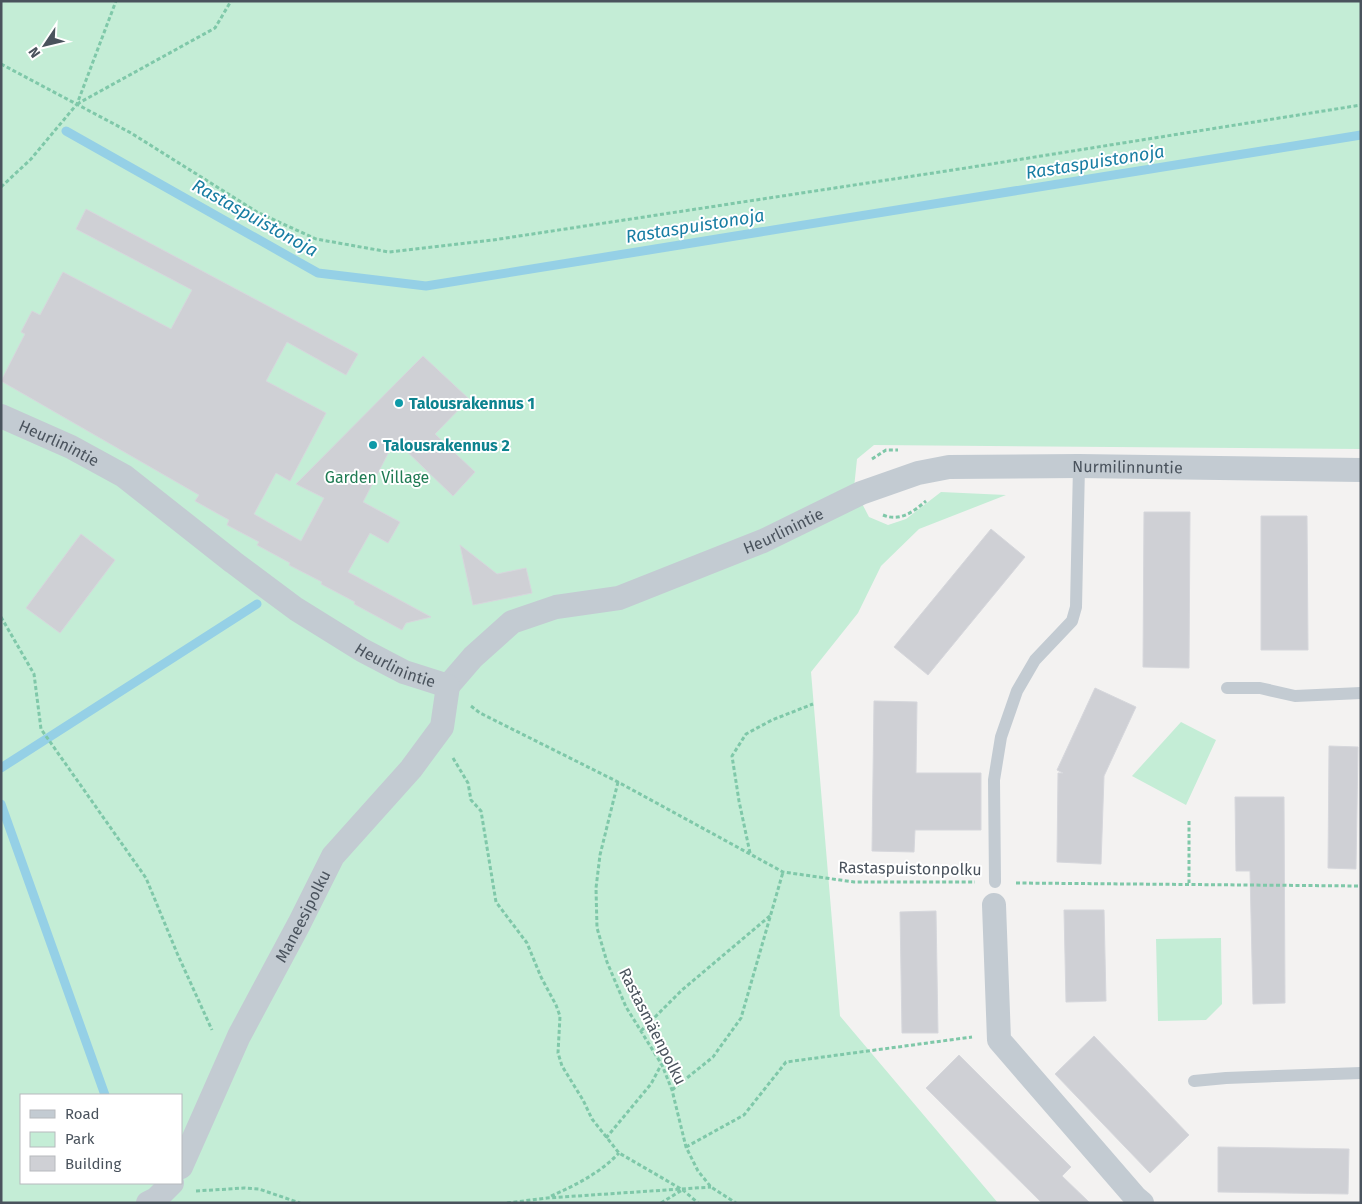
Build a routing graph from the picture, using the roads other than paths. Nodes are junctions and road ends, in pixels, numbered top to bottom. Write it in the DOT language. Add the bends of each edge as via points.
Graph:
graph roads {
  1 [pos="1,416"];
  2 [pos="1079,466"];
  3 [pos="1361,470"];
  4 [pos="896,480"];
  5 [pos="448,686"];
  6 [pos="1227,688"];
  7 [pos="1361,693"];
  8 [pos="995,894"];
  9 [pos="1361,1073"];
  10 [pos="1194,1081"];
  11 [pos="182,1165"];
  12 [pos="1142,1203"];
  1 -- 5 [label="street, Heurlinintie" via="71,447 124,476 288,603 362,650 404,672"];
  2 -- 3 [label="street, Nurmilinnuntie"];
  2 -- 4 [label="street, Nurmilinnuntie" via="949,467"];
  2 -- 8 [label="lane" via="1076,607 1072,622 1035,660 1017,690 1001,737 994,780"];
  4 -- 5 [label="street, Heurlinintie" via="861,493 762,541 619,598 556,607 512,622 473,657"];
  5 -- 11 [label="street, Maneesipolku" via="442,727 411,769 332,856 239,1036"];
  6 -- 7 [label="lane" via="1260,688 1295,696"];
  8 -- 12 [label="street" via="999,1040"];
  9 -- 10 [label="lane"];
}
